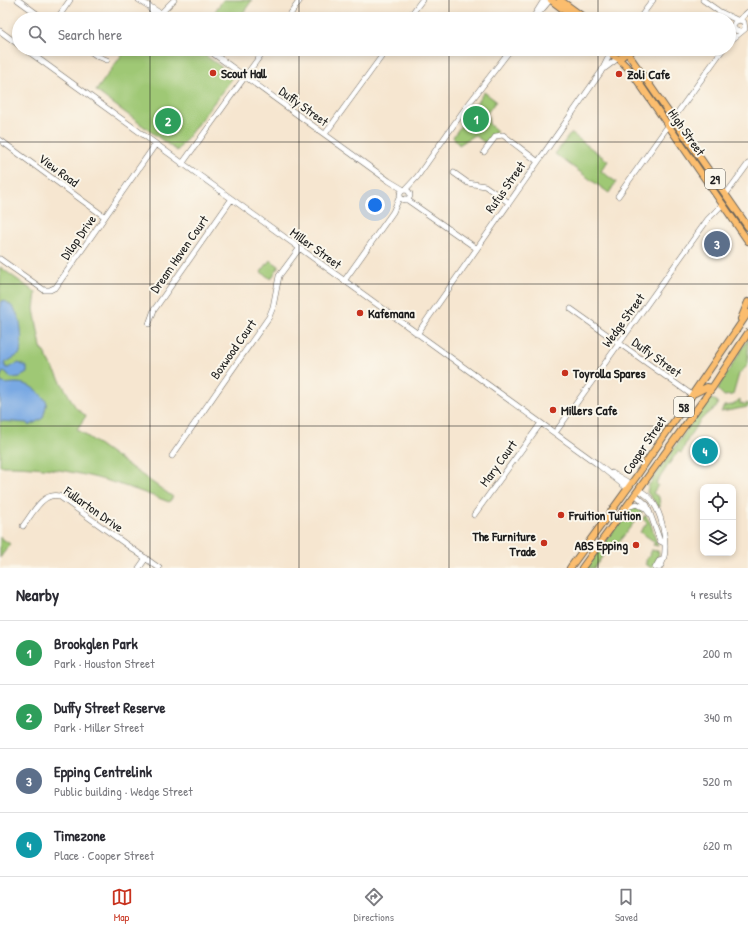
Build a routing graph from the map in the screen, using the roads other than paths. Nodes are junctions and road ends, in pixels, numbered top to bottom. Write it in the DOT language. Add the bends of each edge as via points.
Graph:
graph roads {
  1 [pos="18,0"];
  2 [pos="70,0"];
  3 [pos="139,0"];
  4 [pos="300,0"];
  5 [pos="422,0"];
  6 [pos="544,0"];
  7 [pos="550,0"];
  8 [pos="560,0"];
  9 [pos="653,0"];
  10 [pos="703,0"];
  11 [pos="173,1"];
  12 [pos="145,4"];
  13 [pos="34,12"];
  14 [pos="62,12"];
  15 [pos="152,12"];
  16 [pos="158,12"];
  17 [pos="166,12"];
  18 [pos="292,12"];
  19 [pos="413,12"];
  20 [pos="537,12"];
  21 [pos="539,12"];
  22 [pos="566,12"];
  23 [pos="576,12"];
  24 [pos="644,12"];
  25 [pos="720,12"];
  26 [pos="748,12"];
  27 [pos="748,18"];
  28 [pos="738,20"];
  29 [pos="736,22"];
  30 [pos="746,26"];
  31 [pos="736,30"];
  32 [pos="0,31"];
  33 [pos="740,32"];
  34 [pos="748,34"];
  35 [pos="736,35"];
  36 [pos="12,40"];
  37 [pos="35,56"];
  38 [pos="97,56"];
  39 [pos="216,56"];
  40 [pos="260,56"];
  41 [pos="382,56"];
  42 [pos="506,56"];
  43 [pos="608,56"];
  44 [pos="615,56"];
  45 [pos="623,56"];
  46 [pos="629,56"];
  47 [pos="718,56"];
  48 [pos="618,59"];
  49 [pos="107,60"];
  50 [pos="602,72"];
  51 [pos="245,77"];
  52 [pos="670,123"];
  53 [pos="325,134"];
  54 [pos="0,140"];
  55 [pos="156,145"];
  56 [pos="484,152"];
  57 [pos="537,161"];
  58 [pos="182,164"];
  59 [pos="748,164"];
  60 [pos="454,173"];
  61 [pos="417,177"];
  62 [pos="389,181"];
  63 [pos="405,190"];
  64 [pos="726,194"];
  65 [pos="400,195"];
  66 [pos="618,196"];
  67 [pos="408,197"];
  68 [pos="231,200"];
  69 [pos="508,202"];
  70 [pos="722,202"];
  71 [pos="392,212"];
  72 [pos="105,217"];
  73 [pos="748,226"];
  74 [pos="748,241"];
  75 [pos="476,248"];
  76 [pos="299,249"];
  77 [pos="0,259"];
  78 [pos="344,281"];
  79 [pos="748,302"];
  80 [pos="571,309"];
  81 [pos="748,313"];
  82 [pos="149,324"];
  83 [pos="735,333"];
  84 [pos="748,333"];
  85 [pos="419,335"];
  86 [pos="619,343"];
  87 [pos="712,388"];
  88 [pos="692,395"];
  89 [pos="541,423"];
  90 [pos="555,433"];
  91 [pos="172,456"];
  92 [pos="629,486"];
  93 [pos="637,492"];
  94 [pos="625,508"];
  95 [pos="650,514"];
  96 [pos="474,516"];
  97 [pos="23,526"];
  98 [pos="664,543"];
  99 [pos="146,558"];
  100 [pos="663,560"];
  101 [pos="139,568"];
  102 [pos="159,568"];
  103 [pos="570,568"];
  104 [pos="582,568"];
  105 [pos="655,568"];
  106 [pos="659,568"];
  1 -- 13 [label="street"];
  2 -- 14 [label="street"];
  3 -- 12 [label="street"];
  4 -- 18 [label="street"];
  5 -- 19 [label="street"];
  6 -- 20 [label="street"];
  7 -- 21 [label="street"];
  7 -- 22 [label="main road"];
  8 -- 23 [label="main road"];
  9 -- 24 [label="street"];
  10 -- 25 [label="street"];
  11 -- 17 [label="street"];
  12 -- 15 [label="street"];
  12 -- 16 [label="street"];
  26 -- 28 [label="street"];
  27 -- 30 [label="street"];
  28 -- 29 [label="street"];
  28 -- 30 [label="street"];
  30 -- 33 [label="street"];
  31 -- 33 [label="street"];
  32 -- 36 [label="street"];
  33 -- 34 [label="street"];
  33 -- 35 [label="street"];
  37 -- 55 [label="street, Miller Street"];
  38 -- 49 [label="street"];
  39 -- 51 [label="street, Duffy Street"];
  40 -- 51 [label="street"];
  41 -- 53 [label="street"];
  42 -- 61 [label="street"];
  43 -- 50 [label="street, Rufus Street"];
  44 -- 48 [label="main road, 29"];
  45 -- 48 [label="main road, 29"];
  46 -- 52 [label="main road, High Street / 29"];
  47 -- 52 [label="street"];
  48 -- 50 [label="street, Rufus Street"];
  48 -- 52 [label="main road, High Street / 29" via="630,70"];
  50 -- 57 [label="street, Rufus Street"];
  51 -- 53 [label="street, Duffy Street"];
  51 -- 58 [label="street"];
  52 -- 64 [label="main road, High Street / 29"];
  52 -- 66 [label="street"];
  52 -- 70 [label="main road, High Street / 29"];
  53 -- 62 [label="street, Duffy Street"];
  54 -- 72 [label="street, View Road"];
  55 -- 58 [label="street, Miller Street"];
  55 -- 72 [label="street, Dilop Drive"];
  56 -- 57 [label="street" via="496,136 503,135"];
  57 -- 69 [label="street, Rufus Street"];
  58 -- 68 [label="street, Miller Street"];
  59 -- 64 [label="street, Wedge Street"];
  60 -- 69 [label="street" via="468,183 485,186"];
  61 -- 63 [label="street"];
  61 -- 67 [label="street"];
  62 -- 63 [label="street, Duffy Street"];
  62 -- 65 [label="street, Duffy Street"];
  63 -- 65 [label="street" via="401,191"];
  63 -- 67 [label="street, Duffy Street"];
  64 -- 70 [label="main road, Wedge Street"];
  64 -- 73 [label="main road, High Street / 29"];
  65 -- 67 [label="street, Duffy Street"];
  65 -- 71 [label="street"];
  67 -- 71 [label="street"];
  67 -- 75 [label="street"];
  68 -- 76 [label="street, Miller Street"];
  68 -- 82 [label="street, Dream Haven Court" via="158,304"];
  69 -- 75 [label="street, Rufus Street"];
  70 -- 74 [label="main road, High Street / 29"];
  70 -- 86 [label="street, Wedge Street"];
  71 -- 78 [label="street"];
  72 -- 77 [label="street, Dilop Drive" via="53,289 44,290"];
  75 -- 85 [label="street, Rufus Street"];
  76 -- 78 [label="street, Miller Street"];
  76 -- 91 [label="street, Boxwood Court" via="279,276 269,317"];
  78 -- 85 [label="street, Miller Street"];
  79 -- 83 [label="main road, 58"];
  80 -- 86 [label="street, Duffy Street"];
  81 -- 83 [label="main road, Cooper Street / 58"];
  83 -- 88 [label="main road, Cooper Street / 58"];
  84 -- 87 [label="main road, Cooper Street / 58"];
  85 -- 89 [label="street, Miller Street"];
  86 -- 88 [label="street, Duffy Street"];
  86 -- 90 [label="street, Wedge Street"];
  87 -- 88 [label="main road" via="706,387"];
  87 -- 93 [label="main road, Cooper Street / 58"];
  88 -- 92 [label="main road, Cooper Street / 58"];
  89 -- 90 [label="street, Miller Street"];
  89 -- 96 [label="street, Mary Court"];
  90 -- 92 [label="street, Miller Street"];
  92 -- 93 [label="main road"];
  92 -- 103 [label="main road, Cooper Street / 58"];
  93 -- 94 [label="main road, Cooper Street / 58"];
  93 -- 95 [label="street" via="647,504"];
  93 -- 98 [label="street" via="654,504 666,538"];
  94 -- 95 [label="street" via="637,504"];
  94 -- 104 [label="main road, Cooper Street / 58"];
  95 -- 98 [label="street" via="660,541"];
  97 -- 99 [label="street, Fullarton Drive" via="45,498 59,496"];
  98 -- 100 [label="street"];
  99 -- 101 [label="street"];
  99 -- 102 [label="street, Fullarton Drive"];
  100 -- 105 [label="street" via="659,561"];
  100 -- 106 [label="street"];
}
